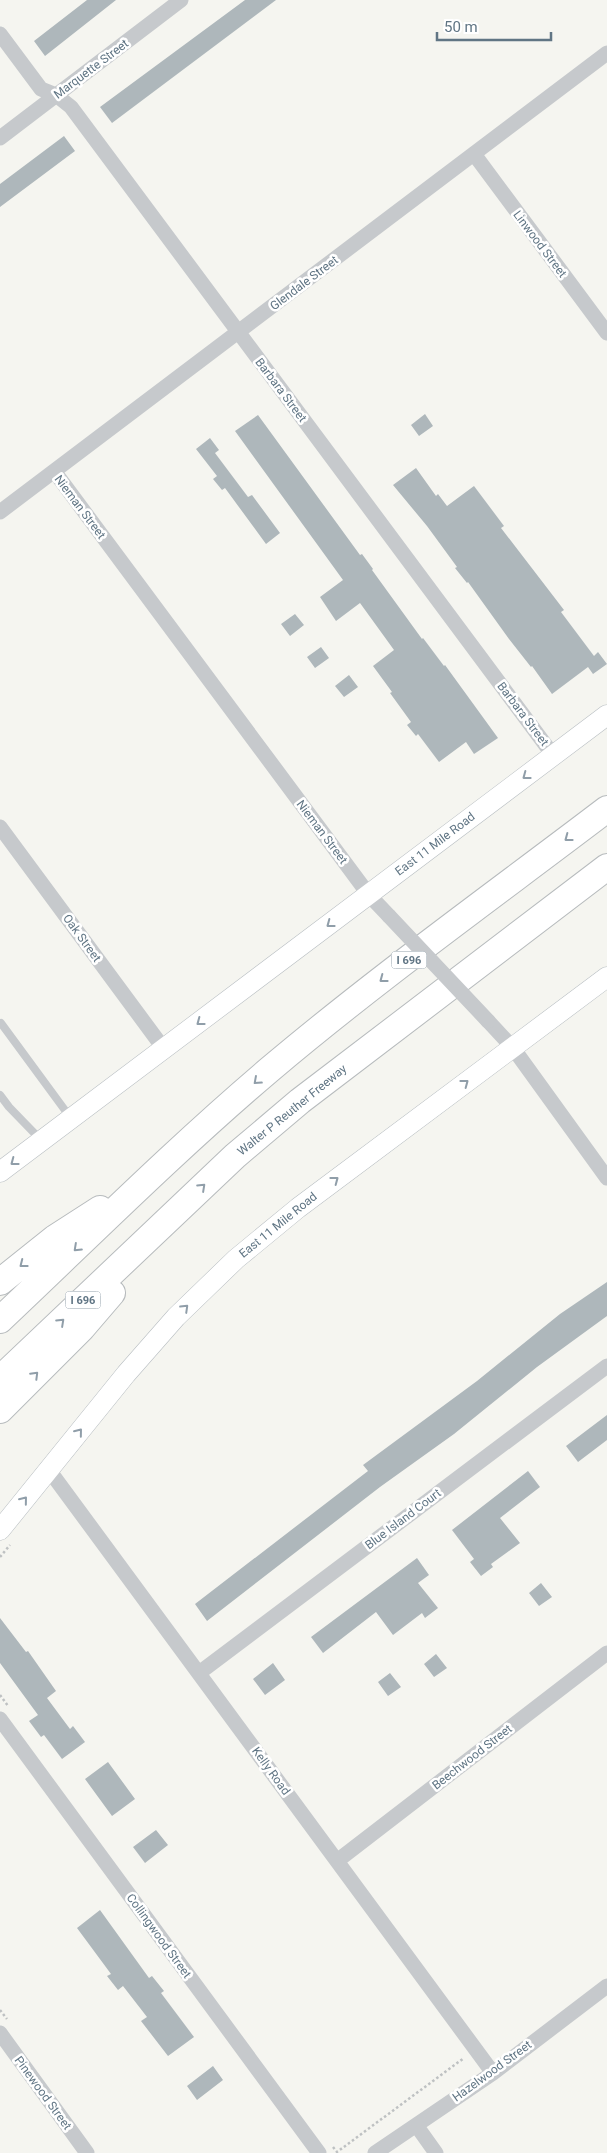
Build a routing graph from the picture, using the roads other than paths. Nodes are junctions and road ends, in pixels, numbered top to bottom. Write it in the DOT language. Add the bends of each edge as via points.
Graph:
graph roads {
  1 [pos="181,0"];
  2 [pos="0,34"];
  3 [pos="607,53"];
  4 [pos="56,95"];
  5 [pos="0,138"];
  6 [pos="474,154"];
  7 [pos="238,332"];
  8 [pos="607,333"];
  9 [pos="54,471"];
  10 [pos="0,512"];
  11 [pos="607,715"];
  12 [pos="553,755"];
  13 [pos="607,809"];
  14 [pos="0,827"];
  15 [pos="607,868"];
  16 [pos="607,887"];
  17 [pos="369,895"];
  18 [pos="607,977"];
  19 [pos="1,1023"];
  20 [pos="383,1036"];
  21 [pos="513,1048"];
  22 [pos="164,1049"];
  23 [pos="0,1095"];
  24 [pos="71,1118"];
  25 [pos="42,1141"];
  26 [pos="0,1172"];
  27 [pos="149,1177"];
  28 [pos="607,1178"];
  29 [pos="167,1221"];
  30 [pos="0,1282"];
  31 [pos="0,1320"];
  32 [pos="607,1366"];
  33 [pos="0,1379"];
  34 [pos="0,1410"];
  35 [pos="49,1470"];
  36 [pos="0,1530"];
  37 [pos="607,1653"];
  38 [pos="200,1673"];
  39 [pos="0,1719"];
  40 [pos="336,1861"];
  41 [pos="607,1986"];
  42 [pos="0,2034"];
  43 [pos="493,2073"];
  44 [pos="416,2125"];
  45 [pos="87,2153"];
  46 [pos="319,2153"];
  47 [pos="375,2153"];
  48 [pos="436,2153"];
  1 -- 4 [label="street, Marquette Street"];
  2 -- 4 [label="street, Barbara Street" via="38,86"];
  3 -- 6 [label="street, Glendale Street"];
  4 -- 5 [label="street, Marquette Street"];
  4 -- 7 [label="street, Barbara Street" via="71,107"];
  6 -- 7 [label="street, Glendale Street"];
  6 -- 8 [label="street, Linwood Street"];
  7 -- 9 [label="street, Glendale Street"];
  7 -- 12 [label="street, Barbara Street"];
  9 -- 10 [label="street, Glendale Street"];
  9 -- 17 [label="street, Nieman Street"];
  11 -- 12 [label="main road, East 11 Mile Road"];
  12 -- 17 [label="main road, East 11 Mile Road, one-way"];
  13 -- 27 [label="highway, I 696, one-way" via="312,1034"];
  14 -- 22 [label="street, Oak Street"];
  15 -- 20 [label="highway, Walter P Reuther Freeway / I 696"];
  16 -- 20 [label="highway" via="492,974"];
  17 -- 21 [label="street, Nieman Street, bridge"];
  17 -- 22 [label="main road, East 11 Mile Road, one-way"];
  18 -- 21 [label="main road, East 11 Mile Road"];
  19 -- 24 [label="lane"];
  29 -- 20 [label="highway, Walter P Reuther Freeway / I 696, one-way" via="235,1156"];
  21 -- 28 [label="street, Nieman Street"];
  35 -- 21 [label="main road, East 11 Mile Road, one-way" via="176,1317 236,1259 298,1208"];
  22 -- 24 [label="main road, East 11 Mile Road"];
  23 -- 25 [label="lane"];
  24 -- 25 [label="main road, East 11 Mile Road"];
  25 -- 26 [label="main road, East 11 Mile Road, one-way"];
  27 -- 30 [label="highway, one-way" via="55,1238"];
  27 -- 31 [label="highway, I 696, one-way"];
  33 -- 29 [label="highway, Walter P Reuther Freeway / I 696, one-way"];
  34 -- 29 [label="highway, one-way" via="82,1328 134,1268"];
  32 -- 38 [label="street, Blue Island Court"];
  36 -- 35 [label="main road, East 11 Mile Road, one-way"];
  35 -- 38 [label="street, Kelly Road"];
  37 -- 40 [label="street, Beechwood Street"];
  38 -- 40 [label="street, Kelly Road"];
  39 -- 46 [label="street, Collingwood Street"];
  40 -- 43 [label="street, Kelly Road"];
  41 -- 43 [label="street, Hazelwood Street"];
  42 -- 45 [label="street, Pinewood Street"];
  43 -- 44 [label="street, Hazelwood Street"];
  44 -- 47 [label="street, Hazelwood Street"];
  44 -- 48 [label="street"];
}
